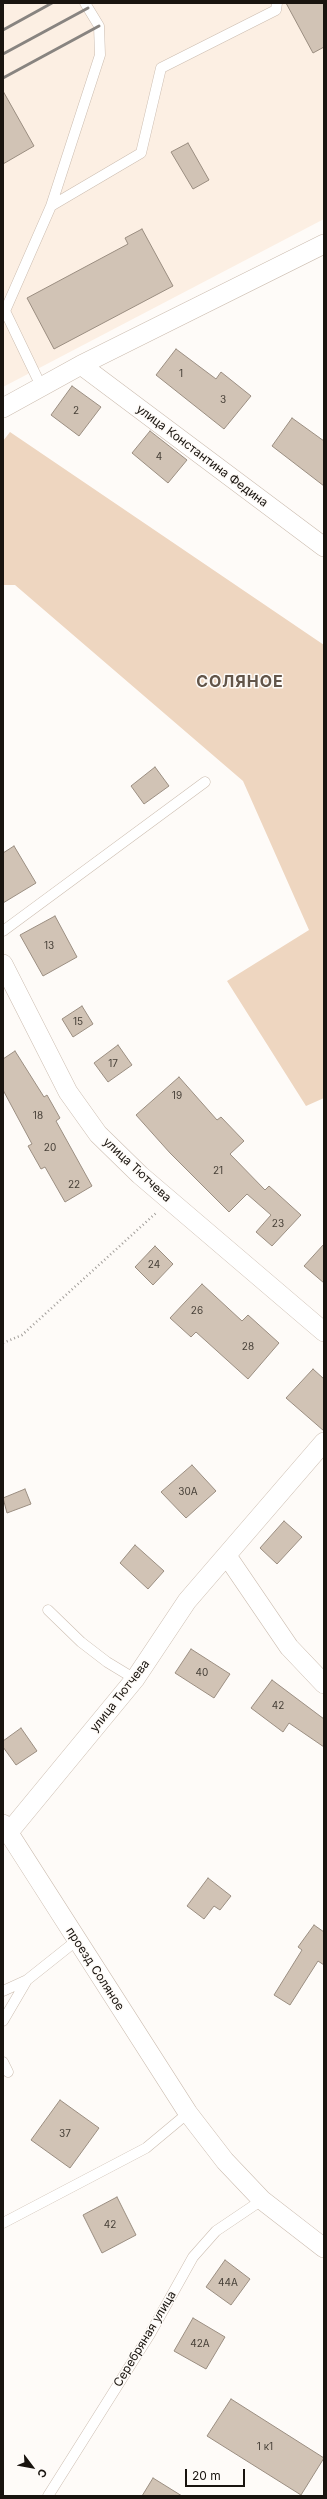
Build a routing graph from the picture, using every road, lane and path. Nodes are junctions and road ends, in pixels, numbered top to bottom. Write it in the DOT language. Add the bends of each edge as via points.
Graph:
graph roads {
  1 [pos="85,3"];
  2 [pos="277,3"];
  3 [pos="51,206"];
  4 [pos="324,244"];
  5 [pos="4,312"];
  6 [pos="80,365"];
  7 [pos="41,386"];
  8 [pos="3,408"];
  9 [pos="324,547"];
  10 [pos="205,782"];
  11 [pos="3,931"];
  12 [pos="3,964"];
  13 [pos="170,1200"];
  14 [pos="324,1332"];
  15 [pos="3,1343"];
  16 [pos="324,1442"];
  17 [pos="226,1556"];
  18 [pos="48,1610"];
  19 [pos="135,1679"];
  20 [pos="324,1684"];
  21 [pos="6,1828"];
  22 [pos="76,1941"];
  23 [pos="26,1980"];
  24 [pos="3,1991"];
  25 [pos="3,2021"];
  26 [pos="3,2062"];
  27 [pos="8,2072"];
  28 [pos="188,2113"];
  29 [pos="262,2200"];
  30 [pos="3,2223"];
  31 [pos="324,2248"];
  32 [pos="48,2496"];
  1 -- 3 [label="lane" via="98,26 100,55"];
  2 -- 3 [label="lane" via="276,10 161,68 141,153"];
  3 -- 5 [label="lane"];
  4 -- 6 [label="street"];
  5 -- 7 [label="lane"];
  6 -- 7 [label="street"];
  6 -- 9 [label="street, улица Константина Федина"];
  7 -- 8 [label="street"];
  10 -- 11 [label="lane"];
  12 -- 13 [label="street, улица Тютчева" via="72,1098 98,1134"];
  13 -- 14 [label="street, улица Тютчева"];
  13 -- 15 [label="path" via="22,1335"];
  16 -- 17 [label="street, улица Тютчева"];
  17 -- 19 [label="street, улица Тютчева" via="186,1601"];
  17 -- 20 [label="street" via="289,1647"];
  18 -- 19 [label="lane" via="81,1642"];
  19 -- 21 [label="street, улица Тютчева"];
  21 -- 22 [label="street, проезд Соляное"];
  22 -- 23 [label="lane"];
  22 -- 28 [label="street, проезд Соляное"];
  23 -- 24 [label="lane"];
  23 -- 25 [label="lane"];
  26 -- 27 [label="lane"];
  28 -- 29 [label="street, проезд Соляное" via="225,2162"];
  28 -- 30 [label="lane" via="146,2148"];
  29 -- 31 [label="street, проезд Соляное"];
  29 -- 32 [label="lane, Серебряная улица" via="216,2231 193,2257 150,2334"];
}
